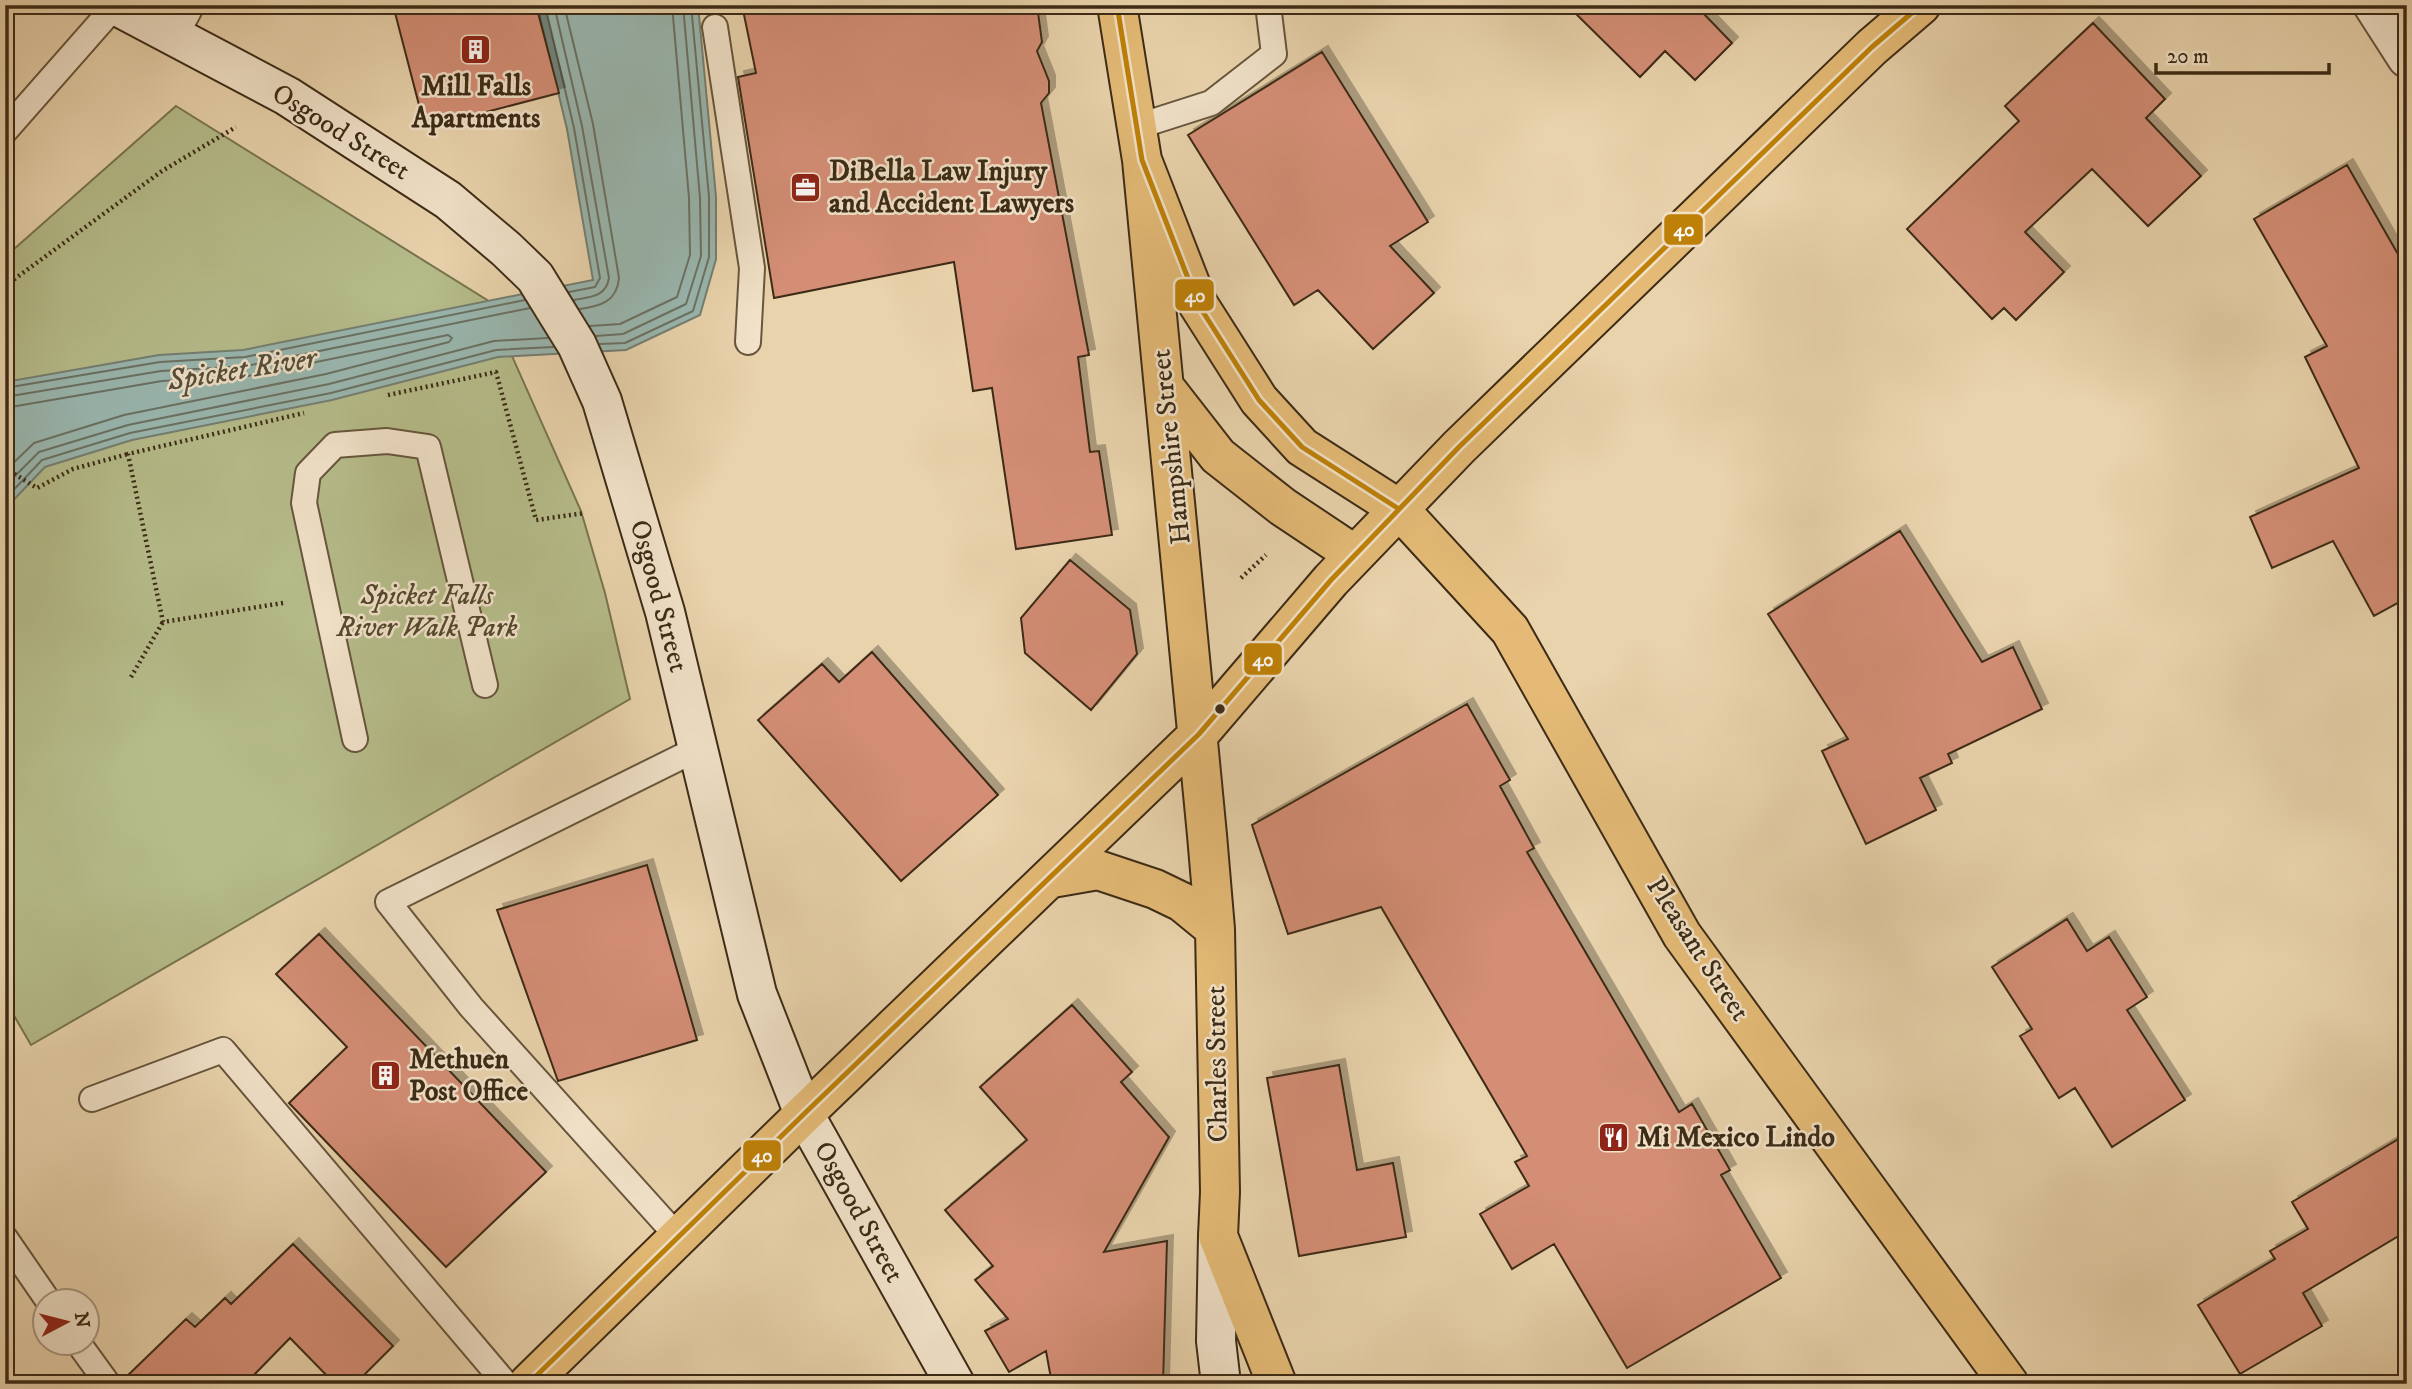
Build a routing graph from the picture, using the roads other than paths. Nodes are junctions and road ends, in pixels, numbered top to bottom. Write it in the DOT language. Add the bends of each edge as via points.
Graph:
graph roads {
  1 [pos="115,5"];
  2 [pos="1117,5"];
  3 [pos="1268,5"];
  4 [pos="1921,5"];
  5 [pos="2373,5"];
  6 [pos="183,21"];
  7 [pos="715,27"];
  8 [pos="2407,58"];
  9 [pos="5,131"];
  10 [pos="1139,144"];
  11 [pos="748,342"];
  12 [pos="1165,388"];
  13 [pos="1399,509"];
  14 [pos="1355,555"];
  15 [pos="485,685"];
  16 [pos="1199,734"];
  17 [pos="355,739"];
  18 [pos="699,748"];
  19 [pos="1052,877"];
  20 [pos="1215,929"];
  21 [pos="92,1100"];
  22 [pos="804,1114"];
  23 [pos="1218,1236"];
  24 [pos="678,1237"];
  25 [pos="5,1238"];
  26 [pos="40,1288"];
  27 [pos="89,1358"];
  28 [pos="107,1384"];
  29 [pos="506,1384"];
  30 [pos="528,1384"];
  31 [pos="955,1384"];
  32 [pos="1221,1384"];
  33 [pos="1277,1384"];
  34 [pos="2009,1384"];
  1 -- 6 [label="main road, Osgood Street"];
  1 -- 9 [label="lane"];
  2 -- 10 [label="main road, Hampshire Street"];
  3 -- 10 [label="lane" via="1274,54 1211,103"];
  4 -- 13 [label="main road" via="1872,47"];
  5 -- 8 [label="main road"];
  6 -- 18 [label="main road, Osgood Street" via="287,96 448,200 535,277 577,345 602,401 665,612"];
  7 -- 11 [label="lane" via="752,268"];
  10 -- 12 [label="main road, Hampshire Street"];
  10 -- 13 [label="main road, Hampshire Street" via="1198,304 1259,400 1302,447"];
  12 -- 14 [label="main road" via="1218,456"];
  12 -- 16 [label="main road, Hampshire Street"];
  13 -- 14 [label="main road"];
  13 -- 34 [label="main road, Pleasant Street" via="1510,630 1682,935"];
  14 -- 16 [label="main road"];
  15 -- 17 [label="lane" via="428,447 387,440 335,445 308,473 304,503"];
  16 -- 19 [label="main road"];
  16 -- 20 [label="main road, Charles Street"];
  18 -- 22 [label="main road, Osgood Street" via="757,994"];
  18 -- 24 [label="lane" via="388,901 471,1007"];
  19 -- 20 [label="main road" via="1098,870 1182,902"];
  19 -- 22 [label="main road"];
  20 -- 23 [label="main road, Charles Street"];
  21 -- 29 [label="lane" via="223,1050"];
  22 -- 24 [label="main road"];
  22 -- 31 [label="main road, Osgood Street"];
  23 -- 32 [label="main road" via="1216,1342"];
  23 -- 33 [label="main road, Charles Street"];
  24 -- 30 [label="main road"];
  25 -- 26 [label="lane"];
  27 -- 28 [label="lane"];
}
